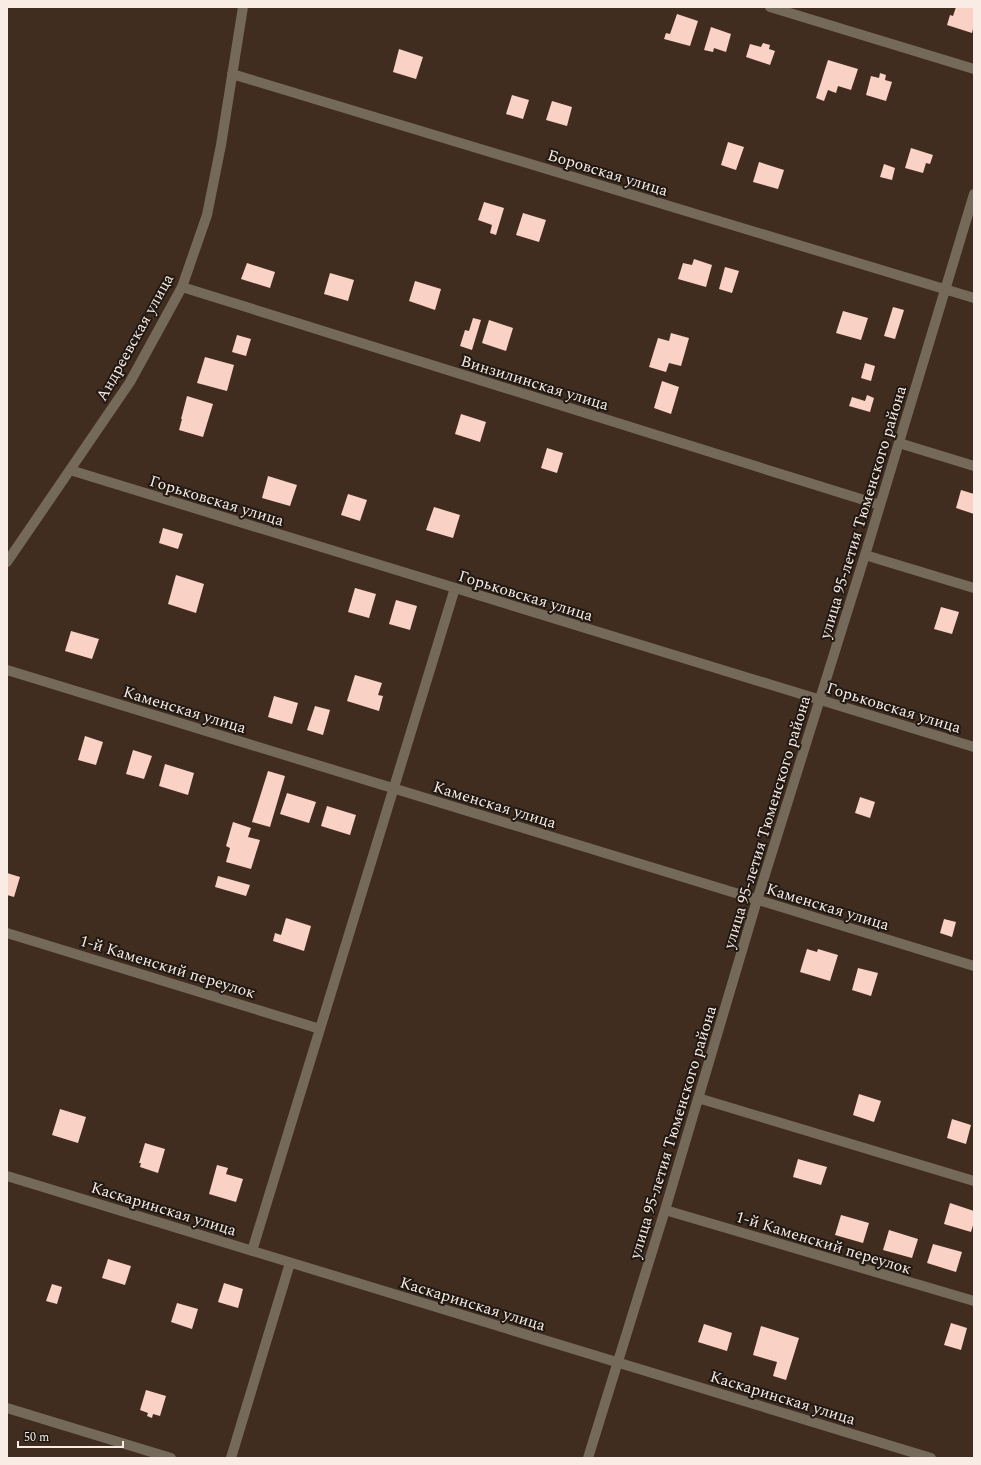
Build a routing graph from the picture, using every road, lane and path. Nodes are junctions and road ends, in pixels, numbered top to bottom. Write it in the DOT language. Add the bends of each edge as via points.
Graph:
graph roads {
  1 [pos="243,7"];
  2 [pos="770,7"];
  3 [pos="974,69"];
  4 [pos="232,74"];
  5 [pos="974,194"];
  6 [pos="182,287"];
  7 [pos="945,289"];
  8 [pos="974,298"];
  9 [pos="899,443"];
  10 [pos="974,466"];
  11 [pos="70,470"];
  12 [pos="880,505"];
  13 [pos="865,555"];
  14 [pos="7,562"];
  15 [pos="455,588"];
  16 [pos="974,588"];
  17 [pos="7,670"];
  18 [pos="820,700"];
  19 [pos="974,747"];
  20 [pos="394,789"];
  21 [pos="757,900"];
  22 [pos="7,932"];
  23 [pos="974,966"];
  24 [pos="320,1029"];
  25 [pos="698,1098"];
  26 [pos="7,1176"];
  27 [pos="974,1181"];
  28 [pos="665,1210"];
  29 [pos="252,1251"];
  30 [pos="290,1262"];
  31 [pos="974,1302"];
  32 [pos="617,1362"];
  33 [pos="7,1408"];
  34 [pos="171,1458"];
  35 [pos="231,1458"];
  36 [pos="588,1458"];
  37 [pos="931,1458"];
  1 -- 4 [label="street, Андреевская улица"];
  2 -- 3 [label="street"];
  4 -- 6 [label="street, Андреевская улица" via="221,145 206,215"];
  4 -- 7 [label="street, Боровская улица"];
  5 -- 7 [label="street, улица 95-летия Тюменского района"];
  6 -- 11 [label="street, Андреевская улица" via="130,382"];
  6 -- 12 [label="street, Винзилинская улица"];
  7 -- 8 [label="street, Боровская улица"];
  7 -- 9 [label="street, улица 95-летия Тюменского района"];
  9 -- 10 [label="street"];
  9 -- 12 [label="street, улица 95-летия Тюменского района"];
  11 -- 14 [label="street, Андреевская улица"];
  11 -- 15 [label="street, Горьковская улица"];
  12 -- 13 [label="street, улица 95-летия Тюменского района"];
  13 -- 16 [label="street"];
  13 -- 18 [label="street, улица 95-летия Тюменского района"];
  15 -- 18 [label="street, Горьковская улица"];
  15 -- 20 [label="street"];
  17 -- 20 [label="street, Каменская улица"];
  18 -- 19 [label="street, Горьковская улица"];
  18 -- 21 [label="street, улица 95-летия Тюменского района"];
  20 -- 21 [label="street, Каменская улица"];
  20 -- 24 [label="street"];
  21 -- 23 [label="street, Каменская улица"];
  21 -- 25 [label="street, улица 95-летия Тюменского района"];
  22 -- 24 [label="street, 1-й Каменский переулок"];
  24 -- 29 [label="street"];
  25 -- 27 [label="street"];
  25 -- 28 [label="street, улица 95-летия Тюменского района"];
  26 -- 29 [label="street, Каскаринская улица"];
  28 -- 31 [label="street, 1-й Каменский переулок"];
  28 -- 32 [label="street, улица 95-летия Тюменского района"];
  29 -- 30 [label="street, Каскаринская улица"];
  30 -- 32 [label="street, Каскаринская улица"];
  30 -- 35 [label="street"];
  32 -- 36 [label="street, улица 95-летия Тюменского района"];
  32 -- 37 [label="street, Каскаринская улица"];
  33 -- 34 [label="street"];
}
